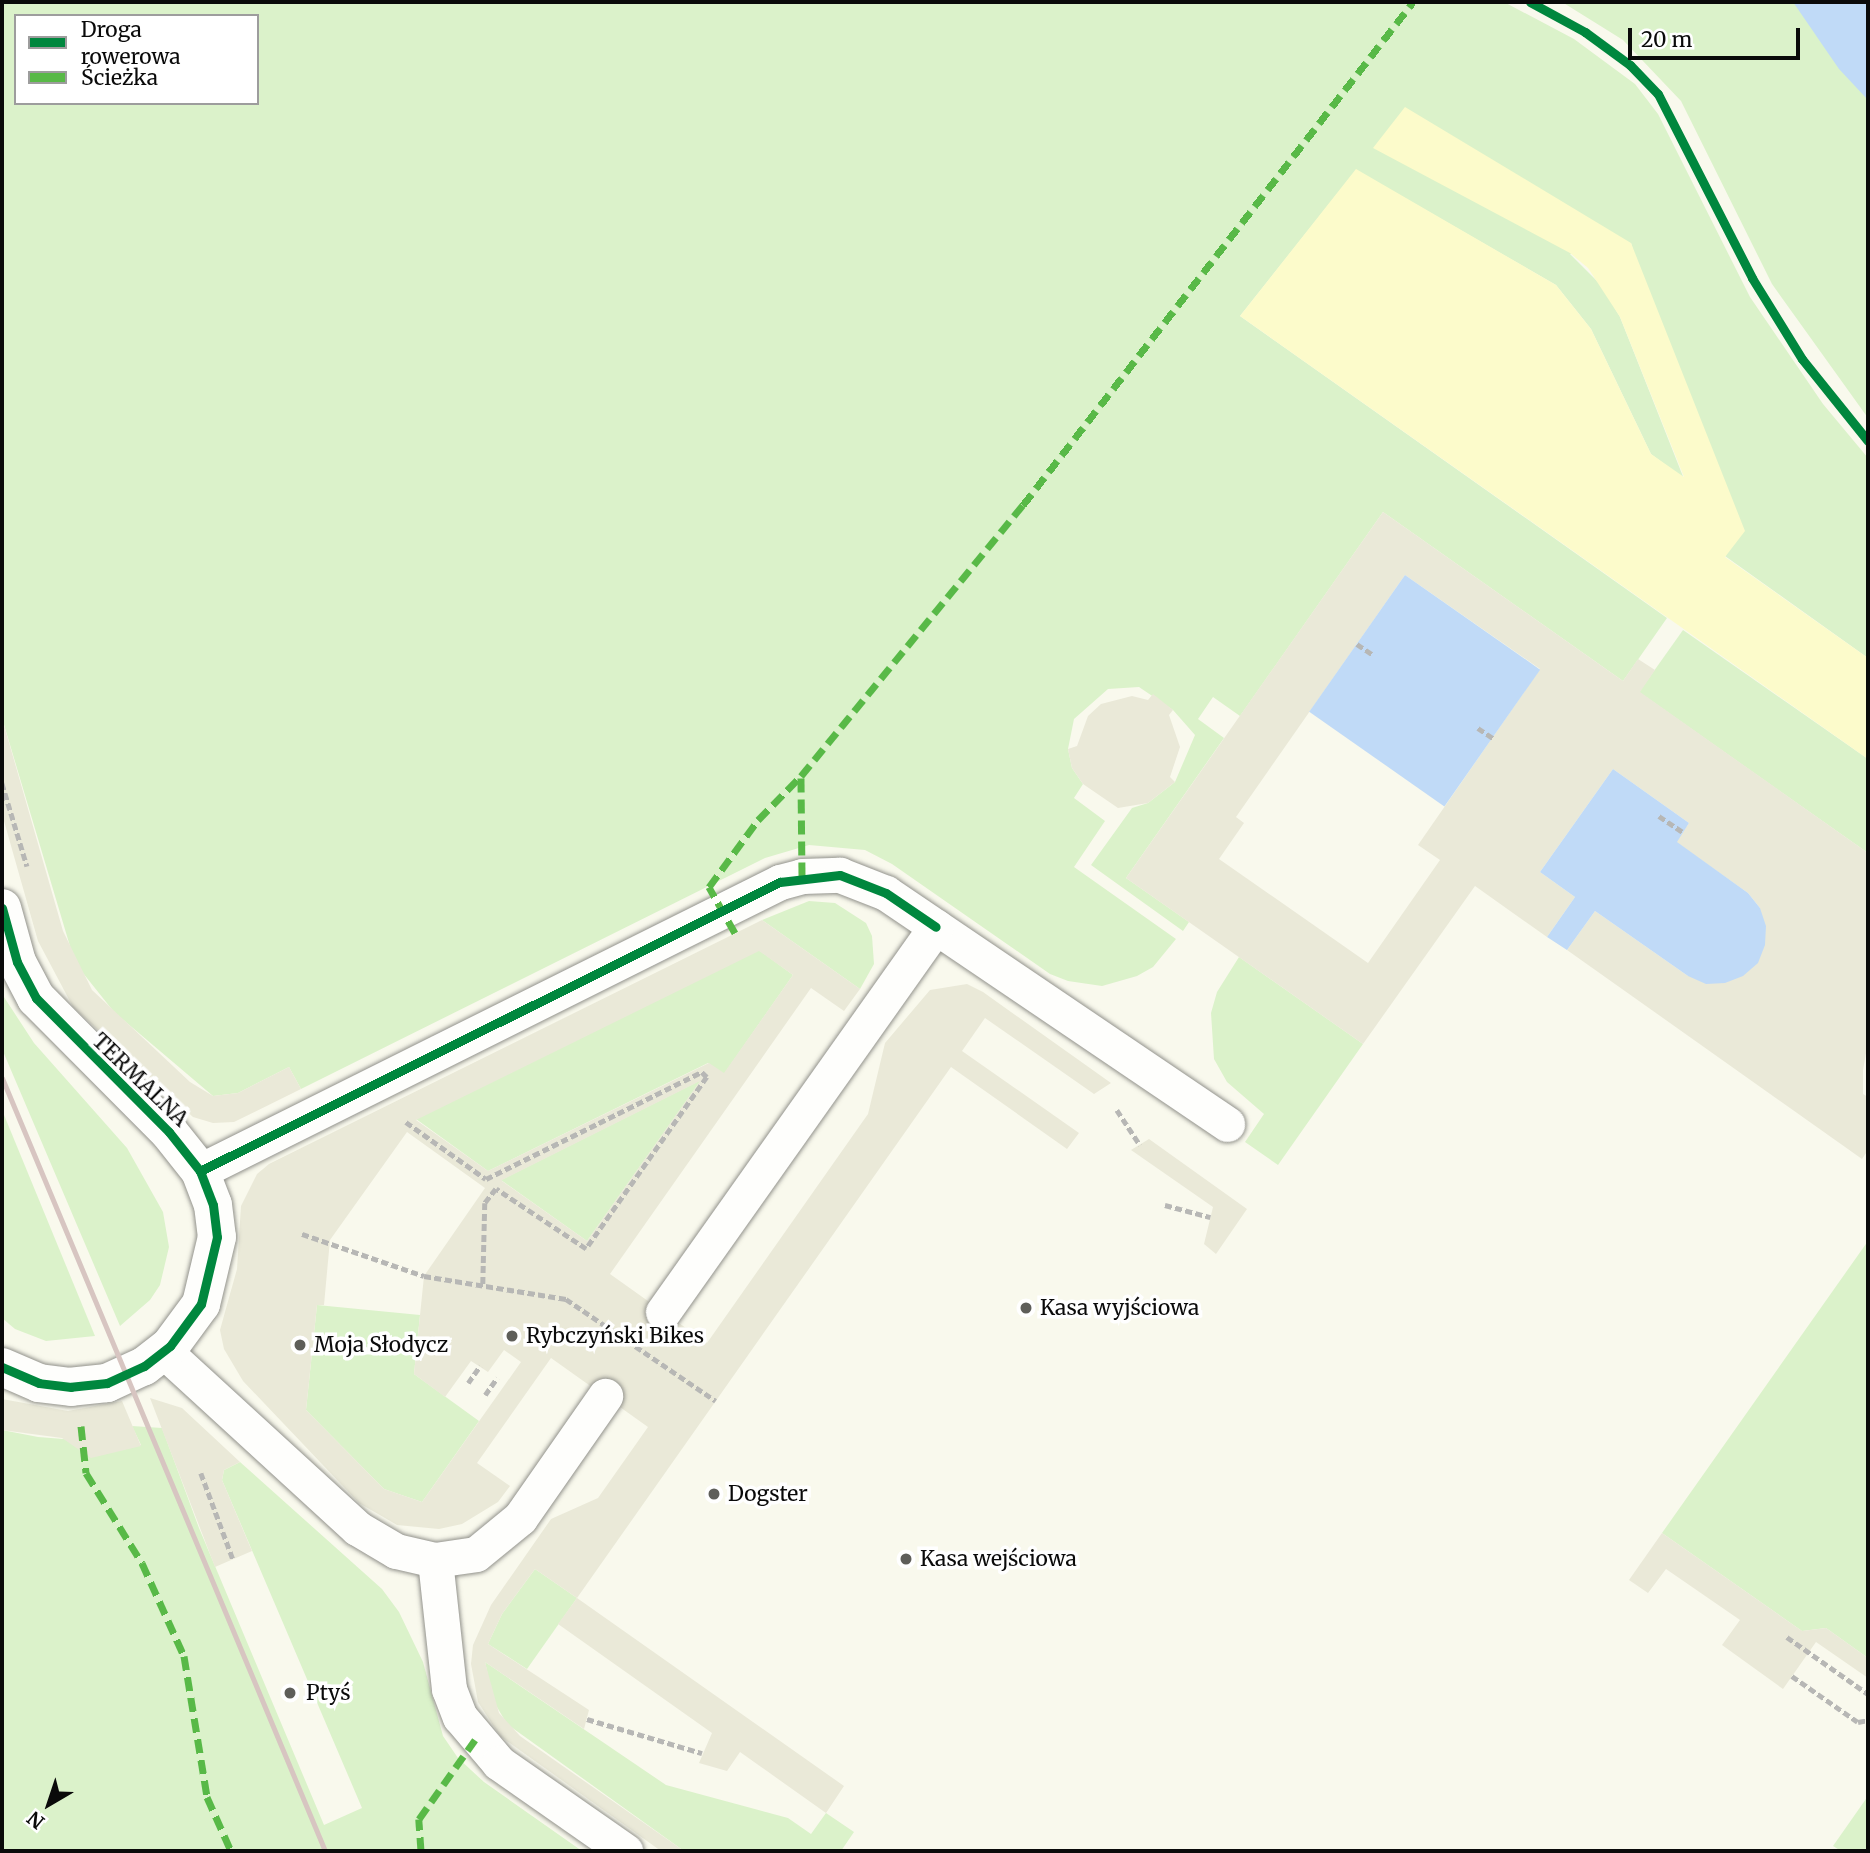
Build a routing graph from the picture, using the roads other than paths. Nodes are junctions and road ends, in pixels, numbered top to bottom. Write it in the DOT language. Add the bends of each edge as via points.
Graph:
graph roads {
  1 [pos="2,908"];
  2 [pos="936,927"];
  3 [pos="1227,1125"];
  4 [pos="200,1171"];
  5 [pos="663,1312"];
  6 [pos="164,1351"];
  7 [pos="2,1367"];
  8 [pos="605,1396"];
  9 [pos="435,1560"];
  10 [pos="625,1851"];
  1 -- 4 [label="street, TERMALNA" via="17,962 36,998 169,1132"];
  2 -- 3 [label="lane"];
  2 -- 4 [label="lane" via="886,893 840,875 780,882"];
  2 -- 5 [label="lane"];
  4 -- 6 [label="street, TERMALNA" via="216,1220 215,1257 201,1304"];
  6 -- 7 [label="street, TERMALNA" via="127,1375 89,1385 39,1383"];
  6 -- 9 [label="lane" via="357,1528 396,1551"];
  8 -- 9 [label="lane" via="520,1518 476,1554"];
  9 -- 10 [label="lane" via="449,1689 460,1717 499,1763"];
}
